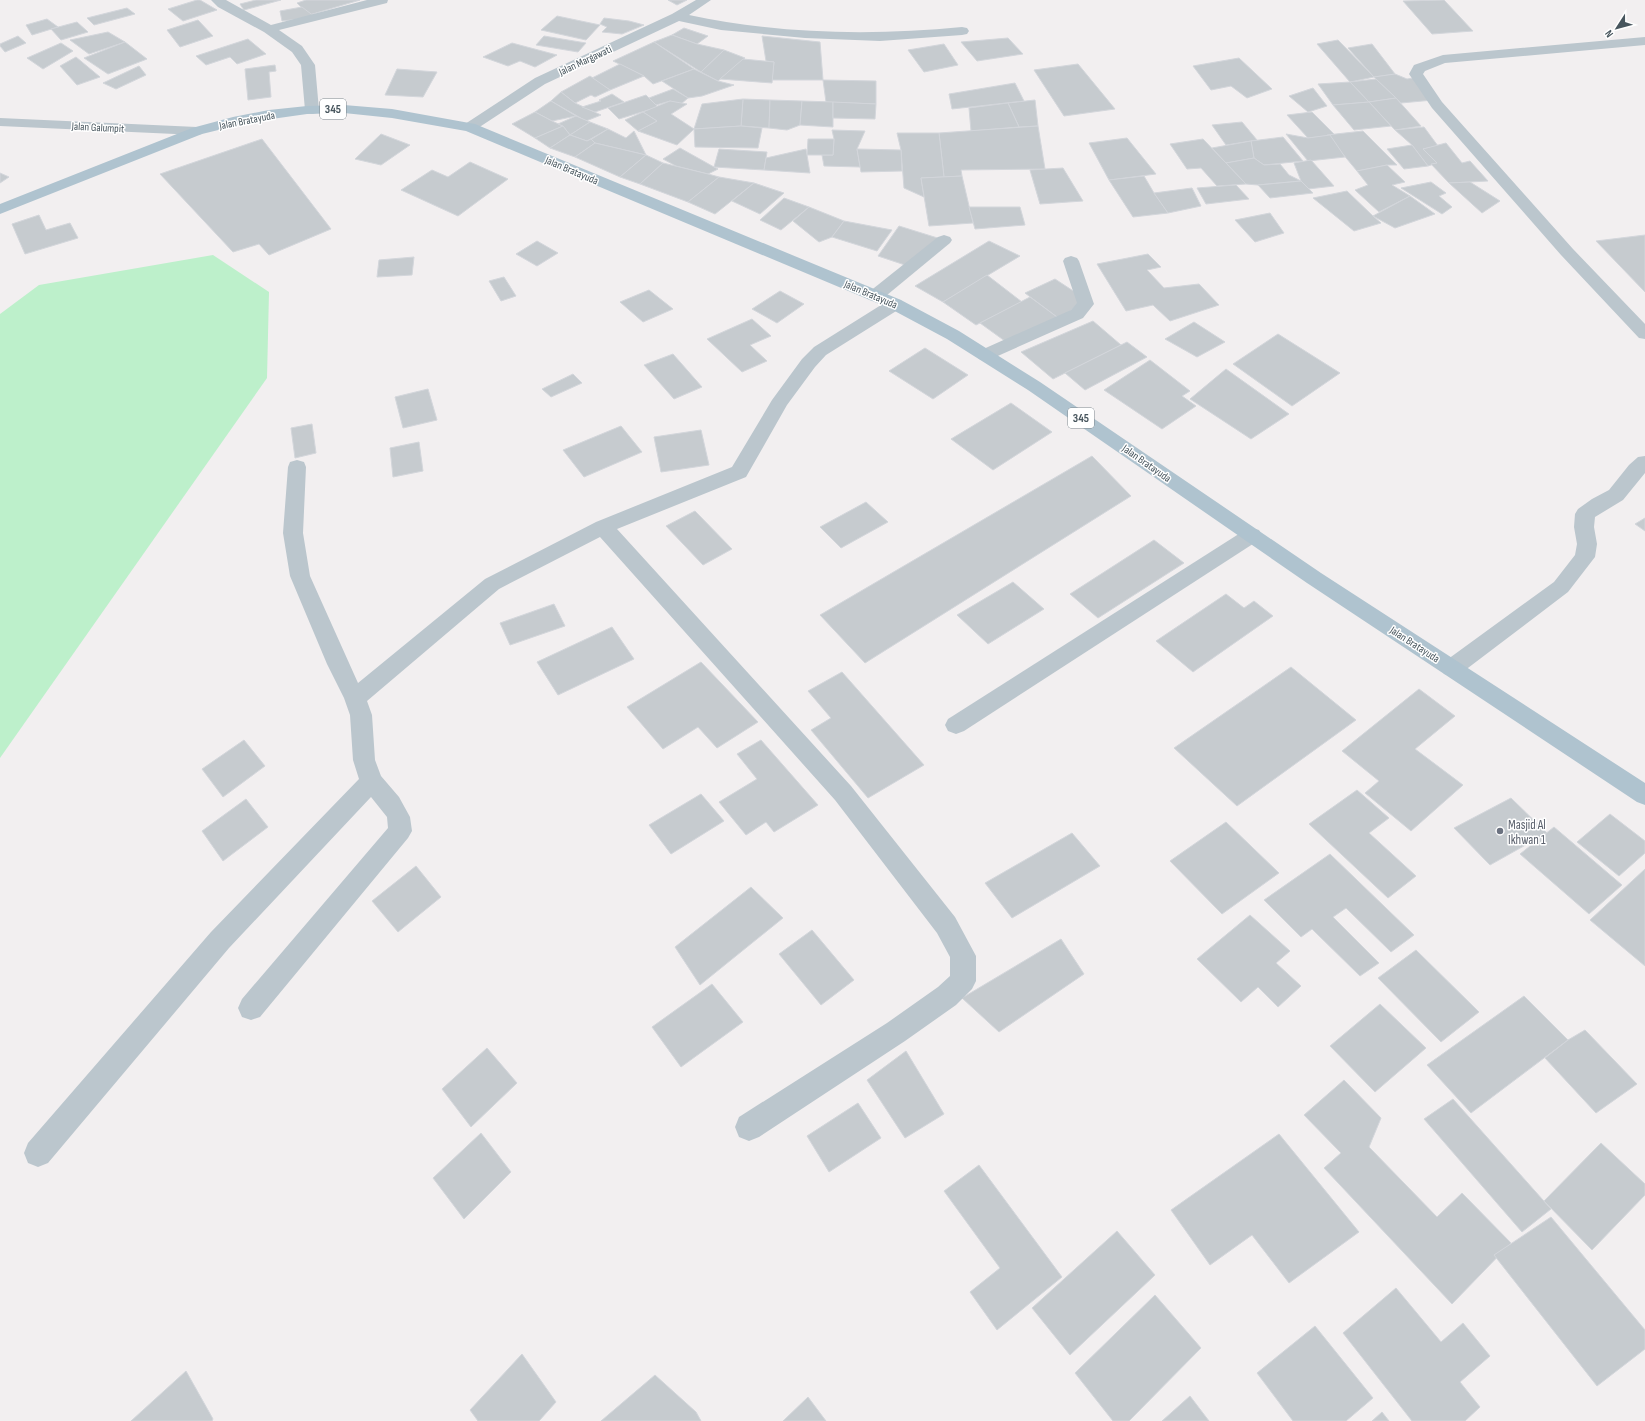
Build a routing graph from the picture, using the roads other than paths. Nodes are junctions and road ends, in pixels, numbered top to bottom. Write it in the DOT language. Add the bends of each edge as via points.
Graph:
graph roads {
  1 [pos="218,0"];
  2 [pos="382,0"];
  3 [pos="705,0"];
  4 [pos="677,17"];
  5 [pos="269,29"];
  6 [pos="962,31"];
  7 [pos="1645,41"];
  8 [pos="312,110"];
  9 [pos="0,122"];
  10 [pos="470,127"];
  11 [pos="197,131"];
  12 [pos="0,209"];
  13 [pos="944,240"];
  14 [pos="1071,262"];
  15 [pos="876,296"];
  16 [pos="895,304"];
  17 [pos="1645,334"];
  18 [pos="985,355"];
  19 [pos="1645,462"];
  20 [pos="297,467"];
  21 [pos="603,527"];
  22 [pos="1252,535"];
  23 [pos="1452,668"];
  24 [pos="355,698"];
  25 [pos="956,725"];
  26 [pos="371,781"];
  27 [pos="1645,795"];
  28 [pos="251,1008"];
  29 [pos="749,1127"];
  30 [pos="38,1153"];
  1 -- 5 [label="street"];
  2 -- 5 [label="street"];
  3 -- 4 [label="street, Jalan Margawati"];
  4 -- 6 [label="street" via="721,26 813,34 880,37"];
  4 -- 10 [label="street, Jalan Margawati" via="540,81"];
  5 -- 8 [label="street" via="297,49 308,65"];
  7 -- 17 [label="street" via="1443,59 1419,68 1416,74 1437,105 1567,252"];
  8 -- 10 [label="main road, Jalan Bratayuda / 345" via="370,110"];
  8 -- 11 [label="main road, Jalan Bratayuda / 345" via="257,116"];
  9 -- 11 [label="street, Jalan Galumpit"];
  10 -- 15 [label="main road, Jalan Bratayuda / 345"];
  11 -- 12 [label="main road, Jalan Bratayuda / 345"];
  13 -- 15 [label="street"];
  14 -- 18 [label="street" via="1086,304 1083,308 1076,314"];
  15 -- 16 [label="main road, Jalan Bratayuda / 345"];
  16 -- 18 [label="main road, Jalan Bratayuda / 345"];
  16 -- 21 [label="street" via="820,351 812,359 790,386 739,472"];
  18 -- 22 [label="main road, Jalan Bratayuda / 345"];
  19 -- 23 [label="street" via="1616,495 1586,514 1585,558 1561,587"];
  20 -- 24 [label="street" via="293,533 300,576"];
  21 -- 24 [label="street" via="492,584"];
  21 -- 29 [label="street" via="843,793 946,925 963,956 963,981 947,996"];
  22 -- 23 [label="main road, Jalan Bratayuda / 345"];
  22 -- 25 [label="street"];
  23 -- 27 [label="main road, Jalan Bratayuda / 345"];
  24 -- 26 [label="street" via="361,716 364,760"];
  26 -- 28 [label="street" via="397,812 401,823 400,831"];
  26 -- 30 [label="street" via="220,940"];
}
